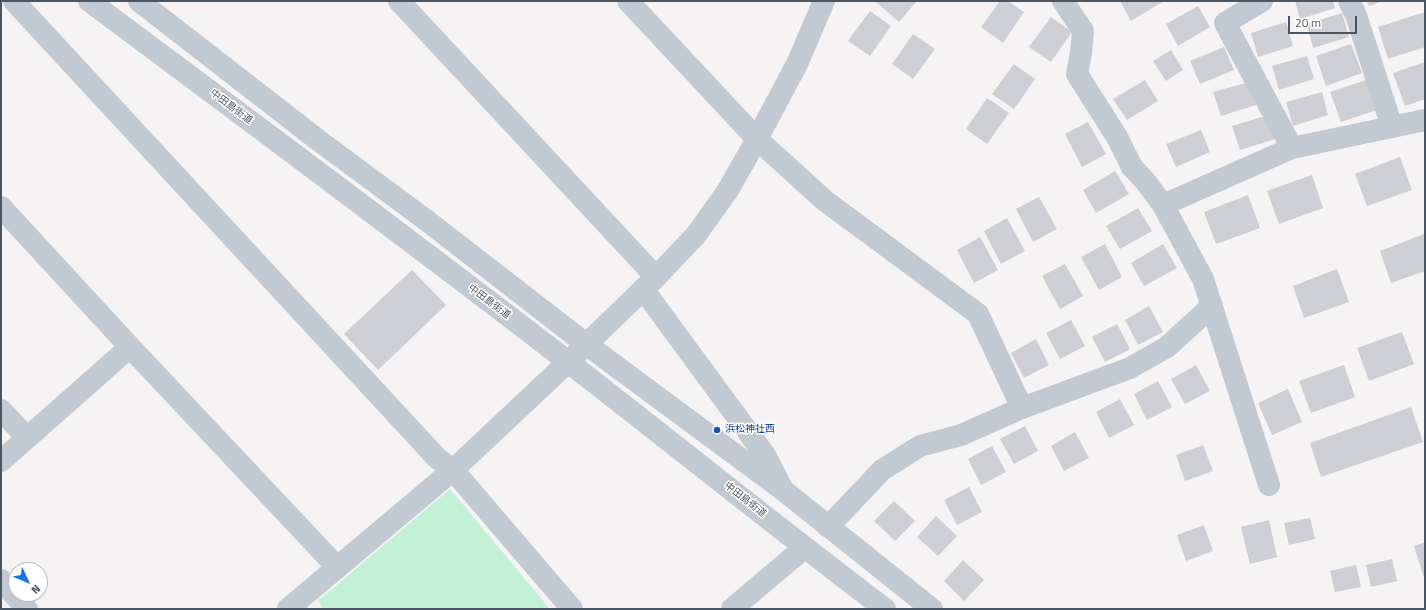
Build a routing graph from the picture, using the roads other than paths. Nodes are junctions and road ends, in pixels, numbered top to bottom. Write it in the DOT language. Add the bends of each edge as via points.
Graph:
graph roads {
  1 [pos="7,1"];
  2 [pos="14,1"];
  3 [pos="89,1"];
  4 [pos="139,1"];
  5 [pos="399,1"];
  6 [pos="628,1"];
  7 [pos="824,1"];
  8 [pos="1063,1"];
  9 [pos="1262,1"];
  10 [pos="1349,1"];
  11 [pos="1,7"];
  12 [pos="1425,120"];
  13 [pos="1392,127"];
  14 [pos="757,139"];
  15 [pos="1292,148"];
  16 [pos="1163,205"];
  17 [pos="1,207"];
  18 [pos="650,283"];
  19 [pos="1212,306"];
  20 [pos="586,344"];
  21 [pos="130,347"];
  22 [pos="568,362"];
  23 [pos="1022,408"];
  24 [pos="1,410"];
  25 [pos="27,438"];
  26 [pos="1,461"];
  27 [pos="453,470"];
  28 [pos="1269,485"];
  29 [pos="783,490"];
  30 [pos="828,527"];
  31 [pos="804,548"];
  32 [pos="337,567"];
  33 [pos="4,590"];
  34 [pos="298,606"];
  35 [pos="27,609"];
  36 [pos="572,609"];
  37 [pos="732,609"];
  38 [pos="885,609"];
  39 [pos="932,609"];
  1 -- 11 [label="street"];
  2 -- 27 [label="street" via="437,458"];
  3 -- 22 [label="street, 中田島街道"];
  4 -- 20 [label="street"];
  5 -- 18 [label="street"];
  6 -- 14 [label="street"];
  7 -- 14 [label="street" via="797,64"];
  8 -- 16 [label="street" via="1083,31 1077,74 1117,137 1132,167"];
  9 -- 15 [label="street" via="1225,23"];
  10 -- 13 [label="street" via="1356,15"];
  12 -- 13 [label="street"];
  13 -- 15 [label="street"];
  14 -- 18 [label="street" via="728,190 700,228"];
  14 -- 23 [label="street" via="824,200 978,314"];
  15 -- 16 [label="street"];
  16 -- 19 [label="street" via="1203,279"];
  17 -- 21 [label="street"];
  18 -- 20 [label="street"];
  18 -- 29 [label="street" via="765,455"];
  19 -- 23 [label="street" via="1167,347 1130,368"];
  19 -- 28 [label="street"];
  20 -- 22 [label="street"];
  20 -- 29 [label="street"];
  21 -- 25 [label="street"];
  21 -- 32 [label="street"];
  22 -- 27 [label="street"];
  22 -- 31 [label="street, 中田島街道"];
  23 -- 30 [label="street" via="961,435 920,446 882,470"];
  24 -- 25 [label="street"];
  25 -- 26 [label="street"];
  27 -- 32 [label="street"];
  27 -- 36 [label="street"];
  29 -- 30 [label="street"];
  30 -- 39 [label="street"];
  31 -- 37 [label="street"];
  31 -- 38 [label="street, 中田島街道"];
  32 -- 34 [label="street"];
  33 -- 35 [label="street"];
}
